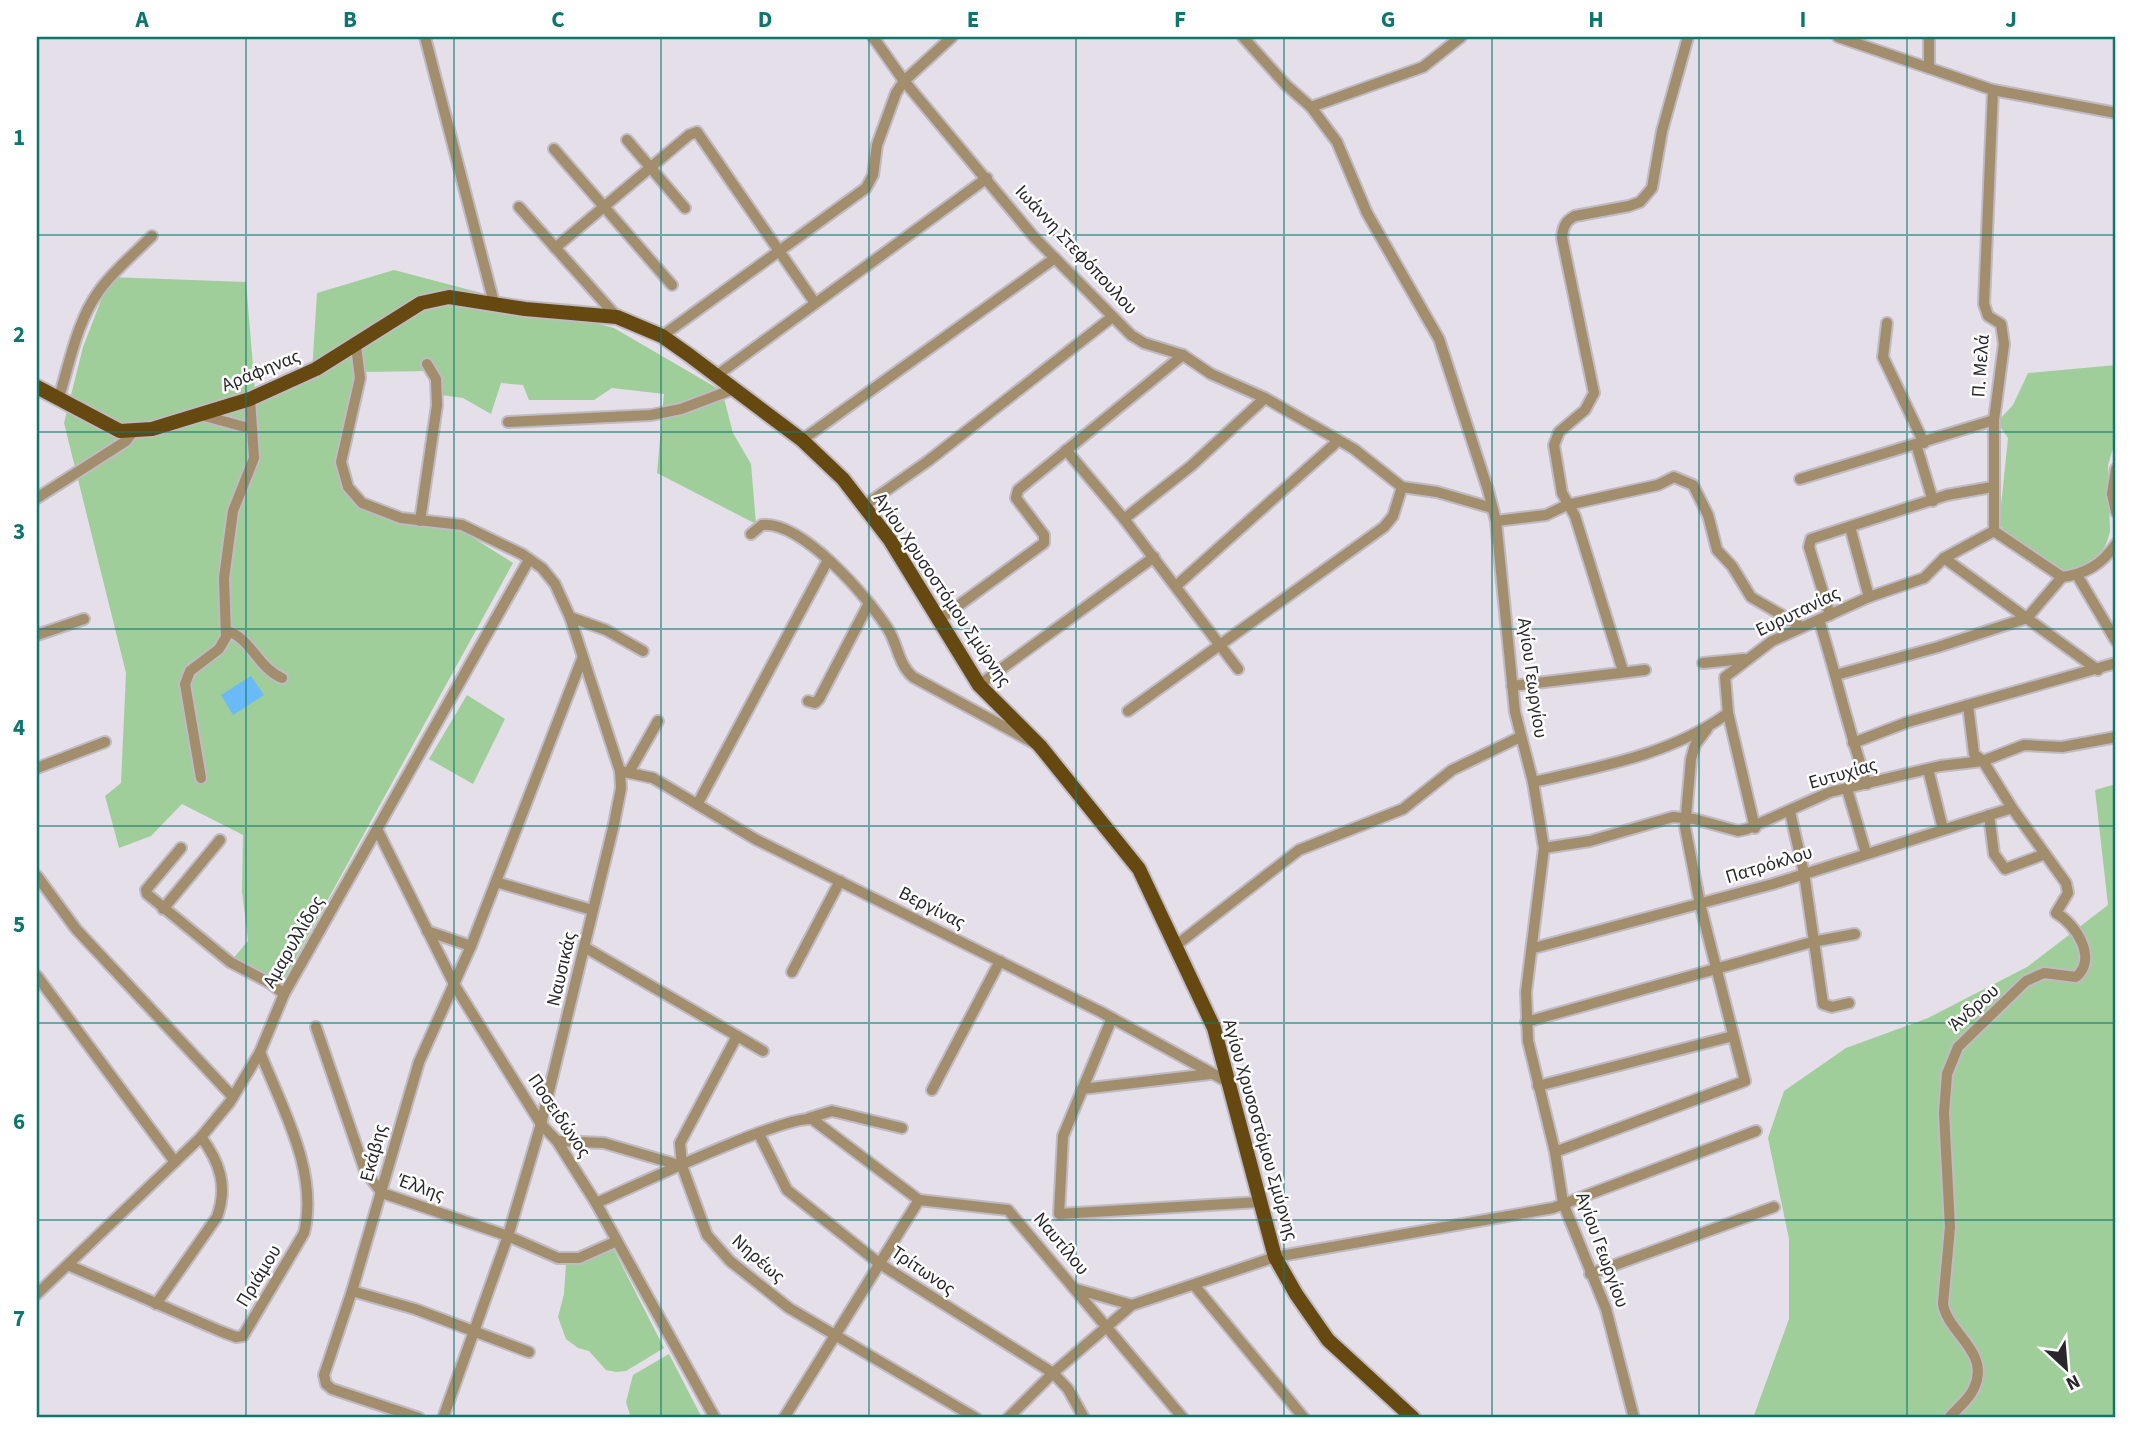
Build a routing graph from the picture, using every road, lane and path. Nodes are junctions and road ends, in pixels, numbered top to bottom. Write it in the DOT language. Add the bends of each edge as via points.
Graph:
graph roads {
  1 [pos="425,37"];
  2 [pos="873,37"];
  3 [pos="952,37"];
  4 [pos="1243,37"];
  5 [pos="1461,37"];
  6 [pos="1688,37"];
  7 [pos="1838,37"];
  8 [pos="1878,37"];
  9 [pos="1929,37"];
  10 [pos="1879,49"];
  11 [pos="1929,68"];
  12 [pos="904,81"];
  13 [pos="1993,90"];
  14 [pos="1311,107"];
  15 [pos="2116,113"];
  16 [pos="627,140"];
  17 [pos="554,149"];
  18 [pos="650,167"];
  19 [pos="987,178"];
  20 [pos="519,207"];
  21 [pos="606,207"];
  22 [pos="685,208"];
  23 [pos="152,236"];
  24 [pos="555,248"];
  25 [pos="778,251"];
  26 [pos="1055,258"];
  27 [pos="672,285"];
  28 [pos="494,303"];
  29 [pos="815,303"];
  30 [pos="617,317"];
  31 [pos="1111,318"];
  32 [pos="1887,323"];
  33 [pos="662,336"];
  34 [pos="356,346"];
  35 [pos="1184,355"];
  36 [pos="427,364"];
  37 [pos="716,376"];
  38 [pos="37,387"];
  39 [pos="734,389"];
  40 [pos="60,397"];
  41 [pos="1265,398"];
  42 [pos="250,399"];
  43 [pos="201,415"];
  44 [pos="1994,420"];
  45 [pos="508,422"];
  46 [pos="252,429"];
  47 [pos="132,432"];
  48 [pos="802,440"];
  49 [pos="1338,441"];
  50 [pos="1920,443"];
  51 [pos="1066,450"];
  52 [pos="2116,469"];
  53 [pos="1800,478"];
  54 [pos="1402,486"];
  55 [pos="1992,487"];
  56 [pos="37,498"];
  57 [pos="1933,501"];
  58 [pos="1567,505"];
  59 [pos="864,506"];
  60 [pos="1492,508"];
  61 [pos="2116,512"];
  62 [pos="1125,519"];
  63 [pos="419,521"];
  64 [pos="1496,521"];
  65 [pos="1850,527"];
  66 [pos="1994,531"];
  67 [pos="751,534"];
  68 [pos="2116,544"];
  69 [pos="508,547"];
  70 [pos="1154,557"];
  71 [pos="1944,558"];
  72 [pos="828,560"];
  73 [pos="526,565"];
  74 [pos="542,568"];
  75 [pos="2077,575"];
  76 [pos="2062,577"];
  77 [pos="1176,586"];
  78 [pos="1869,597"];
  79 [pos="868,605"];
  80 [pos="570,617"];
  81 [pos="1824,617"];
  82 [pos="2027,618"];
  83 [pos="84,619"];
  84 [pos="940,619"];
  85 [pos="1802,627"];
  86 [pos="227,631"];
  87 [pos="37,635"];
  88 [pos="2116,641"];
  89 [pos="1218,645"];
  90 [pos="643,651"];
  91 [pos="582,659"];
  92 [pos="1746,659"];
  93 [pos="1703,663"];
  94 [pos="2116,663"];
  95 [pos="1238,669"];
  96 [pos="1645,670"];
  97 [pos="2098,670"];
  98 [pos="1623,671"];
  99 [pos="1836,675"];
  100 [pos="282,678"];
  101 [pos="979,685"];
  102 [pos="1513,686"];
  103 [pos="807,701"];
  104 [pos="1968,705"];
  105 [pos="1128,711"];
  106 [pos="1728,713"];
  107 [pos="658,721"];
  108 [pos="1707,729"];
  109 [pos="1520,737"];
  110 [pos="2116,737"];
  111 [pos="105,742"];
  112 [pos="1853,743"];
  113 [pos="1040,746"];
  114 [pos="1983,761"];
  115 [pos="37,768"];
  116 [pos="1928,769"];
  117 [pos="624,771"];
  118 [pos="201,778"];
  119 [pos="1533,782"];
  120 [pos="1867,784"];
  121 [pos="1847,789"];
  122 [pos="698,803"];
  123 [pos="2012,808"];
  124 [pos="1790,811"];
  125 [pos="1989,815"];
  126 [pos="1685,818"];
  127 [pos="1755,828"];
  128 [pos="1943,829"];
  129 [pos="378,831"];
  130 [pos="220,840"];
  131 [pos="181,848"];
  132 [pos="1544,848"];
  133 [pos="1867,853"];
  134 [pos="2045,854"];
  135 [pos="1804,873"];
  136 [pos="37,876"];
  137 [pos="839,881"];
  138 [pos="496,882"];
  139 [pos="1700,904"];
  140 [pos="163,909"];
  141 [pos="592,910"];
  142 [pos="427,931"];
  143 [pos="1855,934"];
  144 [pos="1812,942"];
  145 [pos="471,946"];
  146 [pos="1174,947"];
  147 [pos="586,948"];
  148 [pos="1534,948"];
  149 [pos="1000,961"];
  150 [pos="1716,968"];
  151 [pos="792,972"];
  152 [pos="37,976"];
  153 [pos="454,986"];
  154 [pos="284,994"];
  155 [pos="1849,1003"];
  156 [pos="1112,1018"];
  157 [pos="1526,1022"];
  158 [pos="316,1027"];
  159 [pos="737,1036"];
  160 [pos="1733,1036"];
  161 [pos="764,1051"];
  162 [pos="260,1052"];
  163 [pos="1210,1074"];
  164 [pos="1228,1082"];
  165 [pos="1538,1086"];
  166 [pos="1082,1089"];
  167 [pos="932,1090"];
  168 [pos="233,1097"];
  169 [pos="804,1118"];
  170 [pos="541,1124"];
  171 [pos="902,1128"];
  172 [pos="1756,1131"];
  173 [pos="759,1134"];
  174 [pos="201,1137"];
  175 [pos="557,1141"];
  176 [pos="1555,1152"];
  177 [pos="175,1162"];
  178 [pos="682,1166"];
  179 [pos="382,1193"];
  180 [pos="919,1200"];
  181 [pos="1260,1202"];
  182 [pos="596,1203"];
  183 [pos="1563,1203"];
  184 [pos="1774,1207"];
  185 [pos="508,1236"];
  186 [pos="617,1241"];
  187 [pos="1275,1257"];
  188 [pos="880,1264"];
  189 [pos="68,1265"];
  190 [pos="1590,1274"];
  191 [pos="1194,1285"];
  192 [pos="1076,1289"];
  193 [pos="352,1291"];
  194 [pos="38,1292"];
  195 [pos="156,1304"];
  196 [pos="1132,1305"];
  197 [pos="1109,1327"];
  198 [pos="471,1333"];
  199 [pos="836,1335"];
  200 [pos="529,1352"];
  201 [pos="1053,1373"];
  202 [pos="786,1417"];
  203 [pos="419,1418"];
  204 [pos="443,1418"];
  205 [pos="715,1418"];
  206 [pos="976,1418"];
  207 [pos="1008,1418"];
  208 [pos="1084,1418"];
  209 [pos="1184,1418"];
  210 [pos="1304,1418"];
  211 [pos="1413,1418"];
  212 [pos="1634,1418"];
  213 [pos="1949,1418"];
  1 -- 28 [label="street"];
  2 -- 12 [label="street, Ιωάννη Στεφόπουλου"];
  3 -- 12 [label="street"];
  4 -- 14 [label="street, Αγίου Γεωργίου"];
  5 -- 14 [label="street" via="1423,67"];
  6 -- 58 [label="street" via="1652,188 1640,202 1574,216 1563,228 1594,382 1592,402 1556,438"];
  7 -- 10 [label="street"];
  8 -- 10 [label="street"];
  9 -- 11 [label="street"];
  10 -- 11 [label="street"];
  11 -- 13 [label="street"];
  12 -- 19 [label="street, Ιωάννη Στεφόπουλου"];
  12 -- 25 [label="street" via="890,107 866,188"];
  13 -- 15 [label="street"];
  13 -- 44 [label="street, Π. Μελά" via="1984,304 2003,332"];
  14 -- 60 [label="street, Αγίου Γεωργίου" via="1337,142 1367,213 1439,340"];
  16 -- 18 [label="street"];
  17 -- 21 [label="street"];
  18 -- 21 [label="street"];
  18 -- 22 [label="street"];
  18 -- 25 [label="street" via="697,132"];
  19 -- 26 [label="street, Ιωάννη Στεφόπουλου"];
  19 -- 29 [label="street"];
  20 -- 24 [label="street"];
  21 -- 24 [label="street"];
  21 -- 27 [label="street"];
  23 -- 40 [label="street" via="91,302"];
  24 -- 30 [label="street"];
  25 -- 29 [label="street"];
  25 -- 33 [label="street"];
  26 -- 31 [label="street, Ιωάννη Στεφόπουλου"];
  26 -- 48 [label="street"];
  28 -- 30 [label="main road, Αγίου Χρυσοστόμου Σμύρνης"];
  28 -- 34 [label="main road, Αράφηνας" via="459,297 427,301"];
  29 -- 37 [label="street"];
  30 -- 33 [label="main road, Αγίου Χρυσοστόμου Σμύρνης"];
  31 -- 35 [label="street, Ιωάννη Στεφόπουλου" via="1144,343"];
  31 -- 59 [label="street"];
  32 -- 50 [label="street" via="1883,357"];
  33 -- 37 [label="main road, Αγίου Χρυσοστόμου Σμύρνης"];
  34 -- 42 [label="main road, Αράφηνας"];
  34 -- 63 [label="street" via="360,378 344,441 344,480 362,503"];
  35 -- 41 [label="street, Ιωάννη Στεφόπουλου" via="1211,374"];
  35 -- 51 [label="street"];
  36 -- 63 [label="street" via="436,379 437,405"];
  37 -- 39 [label="main road, Αγίου Χρυσοστόμου Σμύρνης"];
  38 -- 40 [label="main road"];
  39 -- 45 [label="street" via="651,415"];
  39 -- 48 [label="main road, Αγίου Χρυσοστόμου Σμύρνης"];
  40 -- 47 [label="main road" via="115,429"];
  41 -- 49 [label="street, Ιωάννη Στεφόπουλου"];
  41 -- 62 [label="street"];
  42 -- 43 [label="main road, Αράφηνας"];
  42 -- 46 [label="street"];
  43 -- 46 [label="street"];
  43 -- 47 [label="main road, Αράφηνας"];
  44 -- 50 [label="street"];
  44 -- 55 [label="street, Π. Μελά"];
  46 -- 86 [label="street" via="252,468 233,511 224,578"];
  47 -- 56 [label="street" via="126,441"];
  48 -- 59 [label="main road, Αγίου Χρυσοστόμου Σμύρνης"];
  49 -- 54 [label="street, Ιωάννη Στεφόπουλου"];
  49 -- 77 [label="street"];
  50 -- 53 [label="street"];
  50 -- 57 [label="street"];
  51 -- 62 [label="street"];
  51 -- 84 [label="street" via="1017,492 1017,500 1045,538 1037,549"];
  52 -- 61 [label="street" via="2112,494"];
  54 -- 60 [label="street, Ιωάννη Στεφόπουλου"];
  54 -- 89 [label="street" via="1384,527"];
  55 -- 57 [label="street"];
  55 -- 66 [label="street, Π. Μελά"];
  57 -- 65 [label="street"];
  58 -- 64 [label="street" via="1546,515"];
  58 -- 85 [label="street" via="1658,485 1668,478 1687,480 1709,515 1717,550 1751,597"];
  58 -- 98 [label="street" via="1575,516"];
  59 -- 84 [label="main road, Αγίου Χρυσοστόμου Σμύρνης"];
  60 -- 64 [label="street, Αγίου Γεωργίου"];
  62 -- 70 [label="street"];
  63 -- 69 [label="street" via="454,522"];
  64 -- 102 [label="street, Αγίου Γεωργίου"];
  65 -- 78 [label="street"];
  65 -- 81 [label="street" via="1808,544"];
  66 -- 71 [label="street, Ευρυτανίας"];
  66 -- 76 [label="street"];
  67 -- 72 [label="street" via="762,525 778,525"];
  68 -- 75 [label="street" via="2104,560"];
  69 -- 73 [label="street"];
  69 -- 74 [label="street, Ναυσικάς"];
  70 -- 77 [label="street"];
  70 -- 101 [label="street"];
  71 -- 78 [label="street, Ευρυτανίας" via="1924,578"];
  71 -- 82 [label="street"];
  72 -- 79 [label="street"];
  72 -- 122 [label="street"];
  73 -- 74 [label="street"];
  73 -- 129 [label="street, Αμαρυλλίδος"];
  74 -- 80 [label="street, Ναυσικάς"];
  75 -- 76 [label="street"];
  75 -- 88 [label="street"];
  76 -- 82 [label="street"];
  77 -- 89 [label="street"];
  78 -- 81 [label="street, Ευρυτανίας"];
  79 -- 103 [label="street" via="819,699"];
  79 -- 113 [label="street" via="887,628 903,667 913,677"];
  80 -- 90 [label="street"];
  80 -- 91 [label="street, Ναυσικάς"];
  81 -- 85 [label="street, Ευρυτανίας"];
  81 -- 99 [label="street"];
  82 -- 97 [label="street"];
  82 -- 99 [label="street"];
  83 -- 87 [label="street"];
  84 -- 101 [label="main road, Αγίου Χρυσοστόμου Σμύρνης"];
  85 -- 92 [label="street, Ευρυτανίας"];
  86 -- 100 [label="street" via="237,634 270,673"];
  86 -- 118 [label="street" via="223,644 190,671 185,684"];
  89 -- 95 [label="street"];
  89 -- 105 [label="street"];
  91 -- 117 [label="street, Ναυσικάς"];
  91 -- 138 [label="street, Εκάβης"];
  92 -- 93 [label="street"];
  92 -- 106 [label="street, Ευρυτανίας" via="1725,677"];
  94 -- 97 [label="street"];
  96 -- 98 [label="street"];
  97 -- 104 [label="street"];
  98 -- 102 [label="street"];
  99 -- 112 [label="street"];
  101 -- 113 [label="main road, Αγίου Χρυσοστόμου Σμύρνης"];
  102 -- 109 [label="street, Αγίου Γεωργίου"];
  104 -- 112 [label="street"];
  104 -- 114 [label="street, Άνδρου" via="1972,749"];
  106 -- 108 [label="street"];
  106 -- 127 [label="street"];
  107 -- 117 [label="street"];
  108 -- 119 [label="street" via="1650,751"];
  108 -- 126 [label="street" via="1691,759"];
  109 -- 119 [label="street, Αγίου Γεωργίου"];
  109 -- 146 [label="street" via="1452,770 1403,809 1299,850"];
  110 -- 114 [label="street, Ευτυχίας" via="2062,747 2024,745"];
  111 -- 115 [label="street"];
  112 -- 120 [label="street"];
  113 -- 146 [label="main road, Αγίου Χρυσοστόμου Σμύρνης" via="1139,869"];
  114 -- 116 [label="street, Ευτυχίας"];
  114 -- 123 [label="street, Άνδρου"];
  116 -- 120 [label="street, Ευτυχίας"];
  116 -- 128 [label="street"];
  117 -- 122 [label="street, Βεργίνας" via="653,778"];
  117 -- 141 [label="street, Ναυσικάς"];
  119 -- 132 [label="street, Αγίου Γεωργίου"];
  120 -- 121 [label="street, Ευτυχίας"];
  121 -- 124 [label="street, Ευτυχίας"];
  121 -- 133 [label="street"];
  122 -- 137 [label="street, Βεργίνας" via="755,839"];
  123 -- 125 [label="street, Πατρόκλου"];
  123 -- 134 [label="street, Άνδρου"];
  124 -- 127 [label="street, Ευτυχίας"];
  124 -- 135 [label="street"];
  125 -- 128 [label="street, Πατρόκλου"];
  125 -- 134 [label="street" via="1999,865 2013,868"];
  126 -- 127 [label="street, Ευτυχίας" via="1738,831"];
  126 -- 132 [label="street, Ευτυχίας"];
  126 -- 139 [label="street"];
  128 -- 133 [label="street, Πατρόκλου"];
  129 -- 142 [label="street, Ποσειδώνος"];
  129 -- 154 [label="street, Αμαρυλλίδος"];
  130 -- 140 [label="street"];
  131 -- 140 [label="street" via="146,890"];
  132 -- 148 [label="street, Αγίου Γεωργίου"];
  133 -- 135 [label="street, Πατρόκλου"];
  134 -- 213 [label="street, Άνδρου" via="2068,889 2056,911 2076,932 2086,967 2076,977 2044,973 2026,981 1958,1047 1947,1073 1944,1113 1950,1227 1943,1304 1945,1315 1976,1358 1977,1375 1969,1396"];
  135 -- 139 [label="street, Πατρόκλου"];
  135 -- 144 [label="street"];
  136 -- 168 [label="street" via="76,929"];
  137 -- 149 [label="street, Βεργίνας"];
  137 -- 151 [label="street"];
  138 -- 141 [label="street"];
  138 -- 145 [label="street, Εκάβης"];
  139 -- 148 [label="street, Πατρόκλου"];
  139 -- 150 [label="street"];
  140 -- 154 [label="street" via="230,962"];
  141 -- 147 [label="street, Ναυσικάς"];
  142 -- 145 [label="street"];
  142 -- 153 [label="street, Ποσειδώνος"];
  143 -- 144 [label="street"];
  144 -- 150 [label="street"];
  144 -- 155 [label="street" via="1823,1004"];
  145 -- 153 [label="street, Εκάβης"];
  146 -- 164 [label="main road, Αγίου Χρυσοστόμου Σμύρνης" via="1214,1028"];
  147 -- 159 [label="street"];
  147 -- 170 [label="street, Ναυσικάς"];
  148 -- 157 [label="street, Αγίου Γεωργίου"];
  149 -- 156 [label="street, Βεργίνας"];
  149 -- 167 [label="street"];
  150 -- 157 [label="street"];
  150 -- 160 [label="street"];
  152 -- 177 [label="street"];
  153 -- 170 [label="street, Ποσειδώνος"];
  153 -- 179 [label="street, Εκάβης" via="419,1062"];
  154 -- 162 [label="street, Αμαρυλλίδος"];
  156 -- 163 [label="street, Βεργίνας"];
  156 -- 166 [label="street"];
  157 -- 165 [label="street, Αγίου Γεωργίου"];
  158 -- 179 [label="street, Έλλης" via="365,1171"];
  159 -- 161 [label="street"];
  159 -- 178 [label="street, Νηρέως" via="681,1142"];
  160 -- 165 [label="street"];
  160 -- 176 [label="street" via="1746,1079 1741,1084"];
  162 -- 168 [label="street, Αμαρυλλίδος"];
  162 -- 195 [label="street, Πριάμου" via="305,1174 309,1196 304,1233 241,1337"];
  163 -- 164 [label="street, Βεργίνας"];
  163 -- 166 [label="street"];
  164 -- 181 [label="main road, Αγίου Χρυσοστόμου Σμύρνης"];
  165 -- 176 [label="street, Αγίου Γεωργίου"];
  166 -- 181 [label="street" via="1063,1137 1057,1209 1061,1216"];
  168 -- 174 [label="street, Αμαρυλλίδος"];
  169 -- 171 [label="street" via="832,1111"];
  169 -- 173 [label="street"];
  169 -- 180 [label="street"];
  170 -- 175 [label="street, Ποσειδώνος"];
  170 -- 185 [label="street, Ναυσικάς"];
  172 -- 183 [label="street"];
  173 -- 178 [label="street"];
  173 -- 188 [label="street, Τρίτωνος" via="785,1189"];
  174 -- 177 [label="street, Αμαρυλλίδος"];
  174 -- 195 [label="street" via="217,1164 223,1201 217,1217"];
  175 -- 178 [label="street" via="604,1143"];
  175 -- 182 [label="street, Ποσειδώνος"];
  176 -- 183 [label="street, Αγίου Γεωργίου"];
  177 -- 189 [label="street, Αμαρυλλίδος"];
  178 -- 182 [label="street"];
  178 -- 199 [label="street, Νηρέως" via="710,1240 789,1308"];
  179 -- 185 [label="street, Έλλης"];
  179 -- 193 [label="street, Εκάβης"];
  180 -- 188 [label="street"];
  180 -- 192 [label="street, Ναυτίλου" via="1008,1210"];
  181 -- 187 [label="main road, Αγίου Χρυσοστόμου Σμύρνης"];
  182 -- 186 [label="street, Ποσειδώνος"];
  183 -- 187 [label="street"];
  183 -- 190 [label="street, Αγίου Γεωργίου"];
  184 -- 190 [label="street"];
  185 -- 186 [label="street, Έλλης" via="567,1259"];
  185 -- 198 [label="street, Ναυσικάς"];
  186 -- 205 [label="street, Ποσειδώνος"];
  187 -- 191 [label="street"];
  187 -- 211 [label="main road, Αγίου Χρυσοστόμου Σμύρνης" via="1328,1340"];
  188 -- 199 [label="street"];
  188 -- 201 [label="street, Τρίτωνος"];
  189 -- 194 [label="street, Αμαρυλλίδος"];
  189 -- 195 [label="street, Πριάμου"];
  190 -- 212 [label="street, Αγίου Γεωργίου" via="1606,1309"];
  191 -- 196 [label="street"];
  191 -- 210 [label="street"];
  192 -- 196 [label="street"];
  192 -- 197 [label="street, Ναυτίλου"];
  193 -- 198 [label="street"];
  193 -- 203 [label="street, Εκάβης" via="324,1375 326,1384"];
  196 -- 197 [label="street"];
  197 -- 201 [label="street"];
  197 -- 209 [label="street, Ναυτίλου"];
  198 -- 200 [label="street"];
  198 -- 204 [label="street, Ναυσικάς"];
  199 -- 202 [label="street"];
  199 -- 206 [label="street, Νηρέως"];
  201 -- 207 [label="street"];
  201 -- 208 [label="street, Τρίτωνος"];
}
